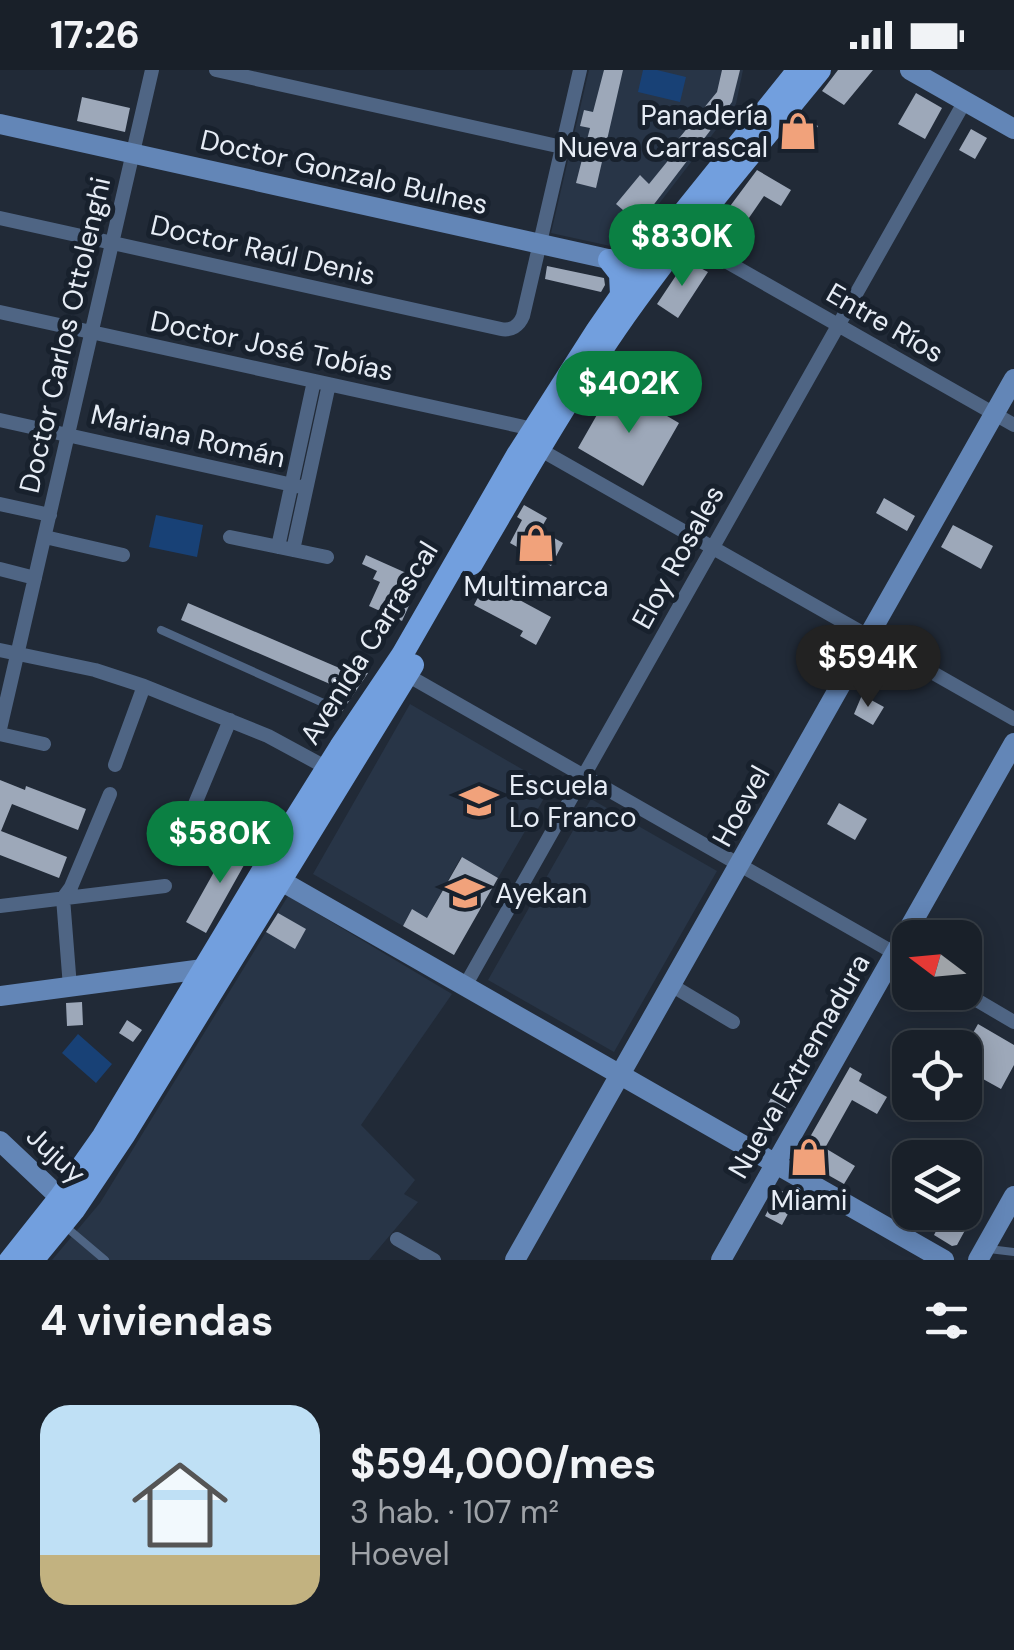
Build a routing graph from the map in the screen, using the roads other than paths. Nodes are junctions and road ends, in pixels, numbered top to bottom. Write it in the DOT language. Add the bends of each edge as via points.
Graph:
graph roads {
  1 [pos="152,70"];
  2 [pos="216,70"];
  3 [pos="580,70"];
  4 [pos="798,70"];
  5 [pos="820,70"];
  6 [pos="910,70"];
  7 [pos="965,101"];
  8 [pos="0,124"];
  9 [pos="1014,129"];
  10 [pos="562,147"];
  11 [pos="133,153"];
  12 [pos="0,218"];
  13 [pos="112,242"];
  14 [pos="539,244"];
  15 [pos="675,249"];
  16 [pos="608,260"];
  17 [pos="646,260"];
  18 [pos="621,295"];
  19 [pos="0,312"];
  20 [pos="838,325"];
  21 [pos="92,332"];
  22 [pos="1014,379"];
  23 [pos="322,382"];
  24 [pos="994,414"];
  25 [pos="0,420"];
  26 [pos="1014,425"];
  27 [pos="68,435"];
  28 [pos="536,439"];
  29 [pos="299,487"];
  30 [pos="0,504"];
  31 [pos="50,514"];
  32 [pos="44,537"];
  33 [pos="230,537"];
  34 [pos="285,548"];
  35 [pos="713,548"];
  36 [pos="124,555"];
  37 [pos="327,557"];
  38 [pos="0,570"];
  39 [pos="35,578"];
  40 [pos="161,630"];
  41 [pos="868,636"];
  42 [pos="0,650"];
  43 [pos="18,654"];
  44 [pos="407,675"];
  45 [pos="144,686"];
  46 [pos="330,706"];
  47 [pos="1014,718"];
  48 [pos="230,720"];
  49 [pos="0,727"];
  50 [pos="44,744"];
  51 [pos="1014,744"];
  52 [pos="114,765"];
  53 [pos="327,768"];
  54 [pos="584,775"];
  55 [pos="110,794"];
  56 [pos="195,804"];
  57 [pos="740,863"];
  58 [pos="271,875"];
  59 [pos="165,886"];
  60 [pos="62,898"];
  61 [pos="0,906"];
  62 [pos="922,920"];
  63 [pos="892,951"];
  64 [pos="203,969"];
  65 [pos="892,975"];
  66 [pos="671,985"];
  67 [pos="70,986"];
  68 [pos="465,986"];
  69 [pos="0,996"];
  70 [pos="982,1003"];
  71 [pos="734,1022"];
  72 [pos="1014,1022"];
  73 [pos="620,1075"];
  74 [pos="0,1140"];
  75 [pos="776,1164"];
  76 [pos="1014,1196"];
  77 [pos="65,1210"];
  78 [pos="397,1239"];
  79 [pos="1014,1252"];
  80 [pos="981,1254"];
  81 [pos="10,1260"];
  82 [pos="33,1260"];
  83 [pos="105,1260"];
  84 [pos="434,1260"];
  85 [pos="515,1260"];
  86 [pos="721,1260"];
  87 [pos="944,1260"];
  1 -- 11 [label="street, Doctor Carlos Ottolenghi"];
  2 -- 10 [label="street"];
  3 -- 10 [label="street"];
  4 -- 17 [label="main road, Avenida Carrascal"];
  5 -- 15 [label="main road, Avenida Carrascal"];
  6 -- 7 [label="street"];
  7 -- 9 [label="street"];
  7 -- 20 [label="street, Eloy Rosales"];
  8 -- 11 [label="street, Doctor Gonzalo Bulnes"];
  10 -- 14 [label="street"];
  11 -- 13 [label="street, Doctor Carlos Ottolenghi"];
  11 -- 14 [label="street, Doctor Gonzalo Bulnes"];
  12 -- 13 [label="street, Doctor Raúl Denis"];
  13 -- 14 [label="street, Doctor Raúl Denis" via="501,329 515,327 523,316"];
  13 -- 21 [label="street, Doctor Carlos Ottolenghi"];
  14 -- 16 [label="street, Doctor Gonzalo Bulnes"];
  15 -- 17 [label="street, Doctor Gonzalo Bulnes"];
  15 -- 20 [label="street, Entre Ríos" via="713,254"];
  15 -- 28 [label="main road, Avenida Carrascal"];
  16 -- 17 [label="street, Doctor Gonzalo Bulnes"];
  16 -- 18 [label="main road" via="620,274"];
  17 -- 18 [label="main road, Avenida Carrascal"];
  18 -- 28 [label="main road, Avenida Carrascal"];
  19 -- 21 [label="street, Doctor José Tobías"];
  20 -- 24 [label="street, Entre Ríos"];
  20 -- 35 [label="street, Eloy Rosales"];
  21 -- 23 [label="street, Doctor José Tobías"];
  21 -- 27 [label="street, Doctor Carlos Ottolenghi"];
  22 -- 24 [label="street, Hoevel"];
  23 -- 28 [label="street, Doctor José Tobías"];
  23 -- 29 [label="street"];
  24 -- 26 [label="street, Entre Ríos"];
  24 -- 41 [label="street, Hoevel"];
  25 -- 27 [label="street, Mariana Román"];
  27 -- 29 [label="street, Mariana Román"];
  27 -- 31 [label="street, Doctor Carlos Ottolenghi"];
  28 -- 35 [label="street, Doctor José Tobías"];
  28 -- 44 [label="main road, Avenida Carrascal"];
  28 -- 53 [label="main road, Avenida Carrascal" via="418,628 352,715"];
  29 -- 34 [label="street"];
  30 -- 31 [label="street"];
  31 -- 32 [label="street, Doctor Carlos Ottolenghi"];
  32 -- 36 [label="street"];
  32 -- 39 [label="street, Doctor Carlos Ottolenghi"];
  33 -- 34 [label="street"];
  34 -- 37 [label="street"];
  35 -- 41 [label="street, Doctor José Tobías"];
  35 -- 54 [label="street, Eloy Rosales"];
  38 -- 39 [label="street"];
  39 -- 43 [label="street, Doctor Carlos Ottolenghi"];
  40 -- 46 [label="lane"];
  41 -- 47 [label="street, Doctor José Tobías"];
  41 -- 57 [label="street, Hoevel"];
  42 -- 43 [label="street"];
  43 -- 45 [label="street"];
  43 -- 49 [label="street, Doctor Carlos Ottolenghi"];
  44 -- 54 [label="street"];
  44 -- 58 [label="main road, Avenida Carrascal"];
  45 -- 48 [label="street"];
  45 -- 52 [label="street"];
  48 -- 53 [label="street"];
  48 -- 56 [label="street"];
  49 -- 50 [label="street"];
  51 -- 62 [label="street, Nueva Extremadura"];
  53 -- 58 [label="main road, Avenida Carrascal"];
  54 -- 57 [label="street"];
  54 -- 68 [label="street, Eloy Rosales"];
  55 -- 60 [label="street"];
  57 -- 63 [label="street"];
  57 -- 66 [label="street, Hoevel"];
  58 -- 64 [label="main road, Avenida Carrascal"];
  58 -- 68 [label="street"];
  58 -- 77 [label="main road, Avenida Carrascal" via="141,1108"];
  59 -- 60 [label="street"];
  60 -- 61 [label="street"];
  60 -- 67 [label="street"];
  64 -- 67 [label="street"];
  64 -- 77 [label="main road, Avenida Carrascal"];
  65 -- 75 [label="street, Nueva Extremadura"];
  66 -- 71 [label="street"];
  66 -- 73 [label="street, Hoevel"];
  67 -- 69 [label="street"];
  68 -- 73 [label="street"];
  70 -- 72 [label="street"];
  73 -- 75 [label="street"];
  73 -- 85 [label="street, Hoevel"];
  74 -- 77 [label="street, Jujuy"];
  75 -- 86 [label="street, Nueva Extremadura"];
  75 -- 87 [label="street"];
  76 -- 80 [label="street"];
  77 -- 81 [label="main road, Avenida Carrascal"];
  77 -- 82 [label="main road, Avenida Carrascal"];
  77 -- 83 [label="lane"];
  78 -- 84 [label="street"];
  79 -- 80 [label="lane"];
}
